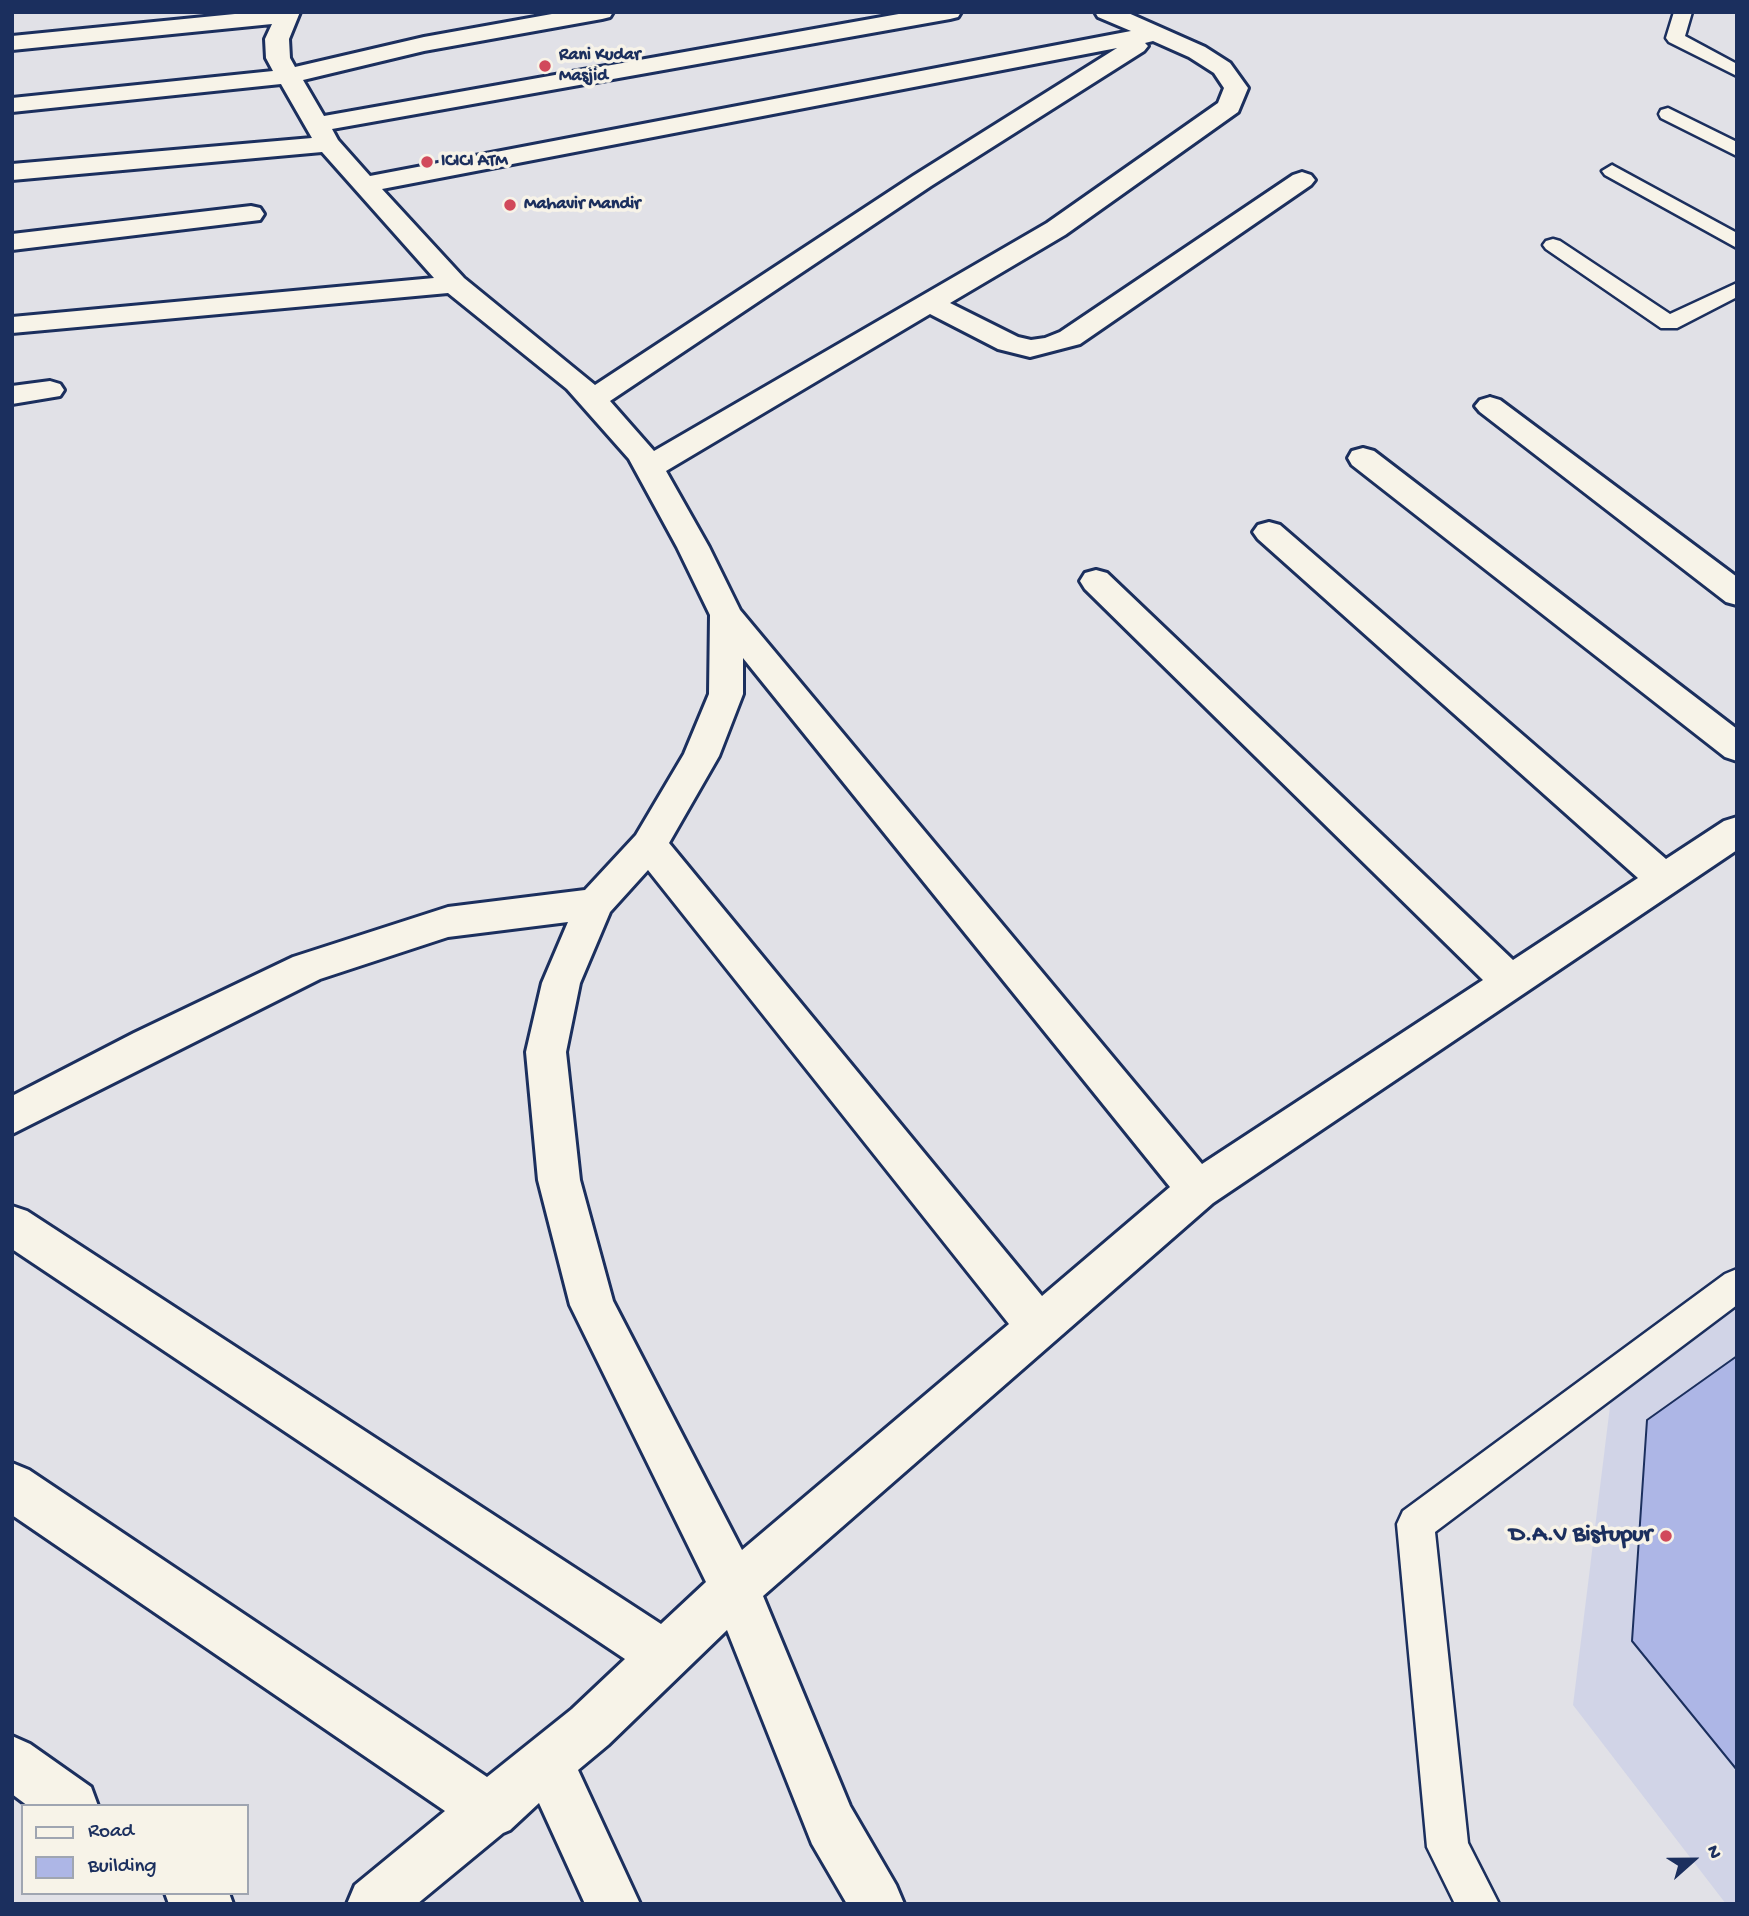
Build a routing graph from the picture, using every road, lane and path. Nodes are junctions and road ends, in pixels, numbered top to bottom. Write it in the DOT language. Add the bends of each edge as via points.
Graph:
graph roads {
  1 [pos="602,12"];
  2 [pos="950,12"];
  3 [pos="1106,12"];
  4 [pos="1683,12"];
  5 [pos="288,14"];
  6 [pos="1154,34"];
  7 [pos="12,43"];
  8 [pos="1737,71"];
  9 [pos="289,76"];
  10 [pos="12,105"];
  11 [pos="1668,114"];
  12 [pos="323,134"];
  13 [pos="1737,150"];
  14 [pos="1612,171"];
  15 [pos="12,172"];
  16 [pos="1302,180"];
  17 [pos="367,184"];
  18 [pos="251,214"];
  19 [pos="12,242"];
  20 [pos="1737,242"];
  21 [pos="1553,245"];
  22 [pos="454,284"];
  23 [pos="1737,289"];
  24 [pos="929,303"];
  25 [pos="12,325"];
  26 [pos="50,390"];
  27 [pos="12,395"];
  28 [pos="592,400"];
  29 [pos="1490,406"];
  30 [pos="1363,458"];
  31 [pos="648,468"];
  32 [pos="1269,531"];
  33 [pos="1096,581"];
  34 [pos="1737,594"];
  35 [pos="726,615"];
  36 [pos="1737,748"];
  37 [pos="1737,831"];
  38 [pos="649,845"];
  39 [pos="1664,879"];
  40 [pos="595,904"];
  41 [pos="1510,982"];
  42 [pos="12,1116"];
  43 [pos="1198,1190"];
  44 [pos="12,1226"];
  45 [pos="1737,1285"];
  46 [pos="1039,1326"];
  47 [pos="12,1487"];
  48 [pos="735,1588"];
  49 [pos="665,1656"];
  50 [pos="12,1762"];
  51 [pos="547,1762"];
  52 [pos="69,1804"];
  53 [pos="491,1811"];
  54 [pos="374,1904"];
  55 [pos="613,1904"];
  56 [pos="877,1904"];
  57 [pos="1478,1904"];
  1 -- 9 [label="street" via="424,44"];
  2 -- 12 [label="street"];
  3 -- 6 [label="street"];
  4 -- 8 [label="lane" via="1675,38"];
  5 -- 7 [label="street"];
  5 -- 9 [label="street" via="277,39 278,58"];
  6 -- 17 [label="street"];
  6 -- 24 [label="street" via="1222,68 1236,88 1230,107 1056,229"];
  6 -- 28 [label="street"];
  9 -- 10 [label="street"];
  9 -- 12 [label="street"];
  11 -- 13 [label="lane"];
  12 -- 15 [label="street"];
  12 -- 17 [label="street"];
  14 -- 20 [label="lane"];
  16 -- 24 [label="street" via="1070,338 1052,345 1030,349 1008,343"];
  17 -- 22 [label="street"];
  18 -- 19 [label="street"];
  21 -- 23 [label="lane" via="1668,323"];
  22 -- 25 [label="street"];
  22 -- 28 [label="street"];
  24 -- 31 [label="street"];
  26 -- 27 [label="street"];
  28 -- 31 [label="street"];
  29 -- 34 [label="street"];
  30 -- 36 [label="street"];
  31 -- 35 [label="street"];
  32 -- 39 [label="street"];
  33 -- 41 [label="street"];
  35 -- 38 [label="street" via="726,694 701,756"];
  35 -- 43 [label="street"];
  37 -- 39 [label="street"];
  38 -- 40 [label="street"];
  38 -- 46 [label="street"];
  39 -- 41 [label="street"];
  40 -- 42 [label="street" via="448,922 307,968"];
  40 -- 48 [label="street" via="561,983 546,1052 559,1180 592,1305"];
  41 -- 43 [label="street"];
  43 -- 46 [label="street"];
  44 -- 49 [label="street"];
  45 -- 57 [label="lane" via="1416,1524 1448,1847"];
  46 -- 48 [label="street"];
  47 -- 53 [label="street"];
  48 -- 49 [label="street"];
  48 -- 56 [label="street" via="831,1825"];
  49 -- 51 [label="street"];
  50 -- 52 [label="street"];
  51 -- 53 [label="street"];
  51 -- 55 [label="street"];
  53 -- 54 [label="street"];
}
